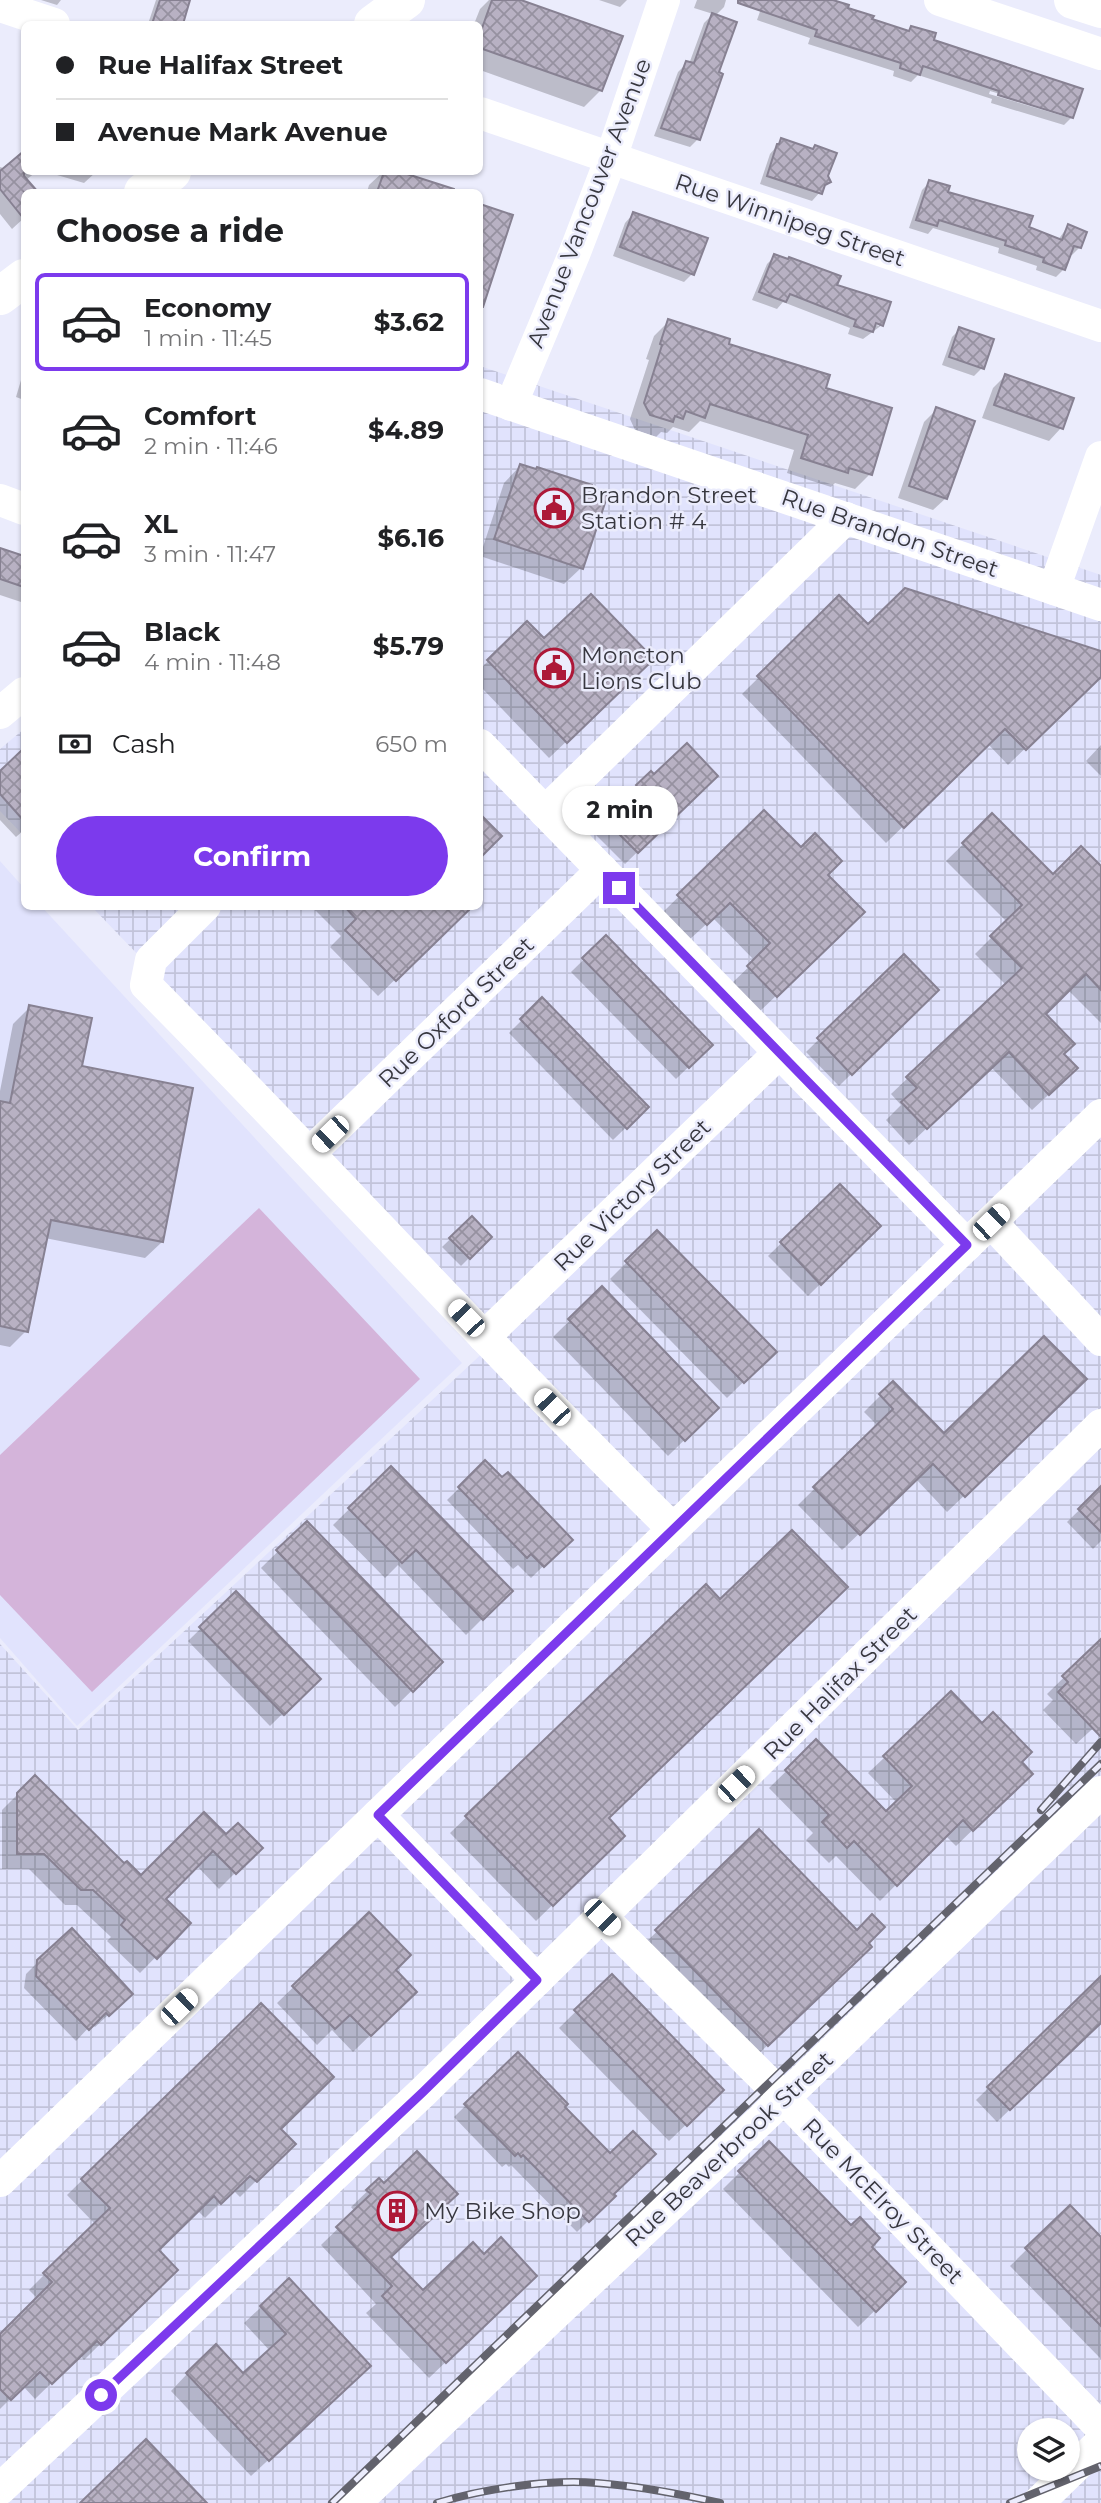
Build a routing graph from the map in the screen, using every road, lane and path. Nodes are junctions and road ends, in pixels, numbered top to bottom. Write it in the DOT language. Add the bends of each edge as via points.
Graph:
graph roads {
  1 [pos="406,0"];
  2 [pos="664,0"];
  3 [pos="940,0"];
  4 [pos="1073,0"];
  5 [pos="0,6"];
  6 [pos="1101,9"];
  7 [pos="45,21"];
  8 [pos="377,21"];
  9 [pos="1101,54"];
  10 [pos="483,114"];
  11 [pos="611,158"];
  12 [pos="168,175"];
  13 [pos="147,189"];
  14 [pos="21,280"];
  15 [pos="0,296"];
  16 [pos="1101,326"];
  17 [pos="483,395"];
  18 [pos="512,405"];
  19 [pos="1101,457"];
  20 [pos="0,500"];
  21 [pos="21,508"];
  22 [pos="846,519"];
  23 [pos="1054,589"];
  24 [pos="1101,605"];
  25 [pos="21,696"];
  26 [pos="0,713"];
  27 [pos="483,748"];
  28 [pos="545,812"];
  29 [pos="601,870"];
  30 [pos="201,910"];
  31 [pos="779,1052"];
  32 [pos="1101,1115"];
  33 [pos="310,1153"];
  34 [pos="991,1222"];
  35 [pos="967,1245"];
  36 [pos="484,1337"];
  37 [pos="1101,1339"];
  38 [pos="1101,1425"];
  39 [pos="673,1529"];
  40 [pos="1101,1792"];
  41 [pos="378,1815"];
  42 [pos="602,1917"];
  43 [pos="537,1980"];
  44 [pos="784,2098"];
  45 [pos="0,2181"];
  46 [pos="1101,2428"];
  47 [pos="1101,2442"];
  48 [pos="0,2490"];
  49 [pos="355,2503"];
  50 [pos="1038,2503"];
  1 -- 8 [label="main road"];
  2 -- 11 [label="street, Avenue Vancouver Avenue"];
  3 -- 9 [label="street"];
  4 -- 6 [label="main road"];
  5 -- 7 [label="street"];
  10 -- 11 [label="street, Rue Winnipeg Street"];
  11 -- 16 [label="street, Rue Winnipeg Street"];
  11 -- 18 [label="street, Avenue Vancouver Avenue"];
  12 -- 13 [label="main road"];
  14 -- 15 [label="main road"];
  17 -- 18 [label="street, Rue Brandon Street"];
  18 -- 22 [label="street, Rue Brandon Street"];
  19 -- 23 [label="street"];
  20 -- 21 [label="street"];
  22 -- 23 [label="street, Rue Brandon Street"];
  22 -- 28 [label="street"];
  23 -- 24 [label="street, Rue Brandon Street"];
  25 -- 26 [label="street"];
  27 -- 28 [label="street"];
  28 -- 29 [label="street"];
  29 -- 31 [label="street"];
  29 -- 33 [label="street, Rue Oxford Street"];
  30 -- 33 [label="street" via="150,960 146,985"];
  31 -- 35 [label="street"];
  31 -- 36 [label="street, Rue Victory Street"];
  32 -- 34 [label="street"];
  33 -- 36 [label="street"];
  34 -- 35 [label="street"];
  34 -- 37 [label="street"];
  35 -- 39 [label="street"];
  36 -- 39 [label="street"];
  38 -- 42 [label="street, Rue Halifax Street"];
  39 -- 41 [label="street"];
  40 -- 44 [label="street, Rue Beaverbrook Street"];
  41 -- 43 [label="street"];
  41 -- 45 [label="street"];
  42 -- 43 [label="street, Rue Halifax Street"];
  42 -- 44 [label="street, Rue McElroy Street"];
  43 -- 48 [label="street, Rue Halifax Street"];
  44 -- 46 [label="street, Rue McElroy Street"];
  44 -- 49 [label="street, Rue Beaverbrook Street"];
  47 -- 50 [label="street"];
}
